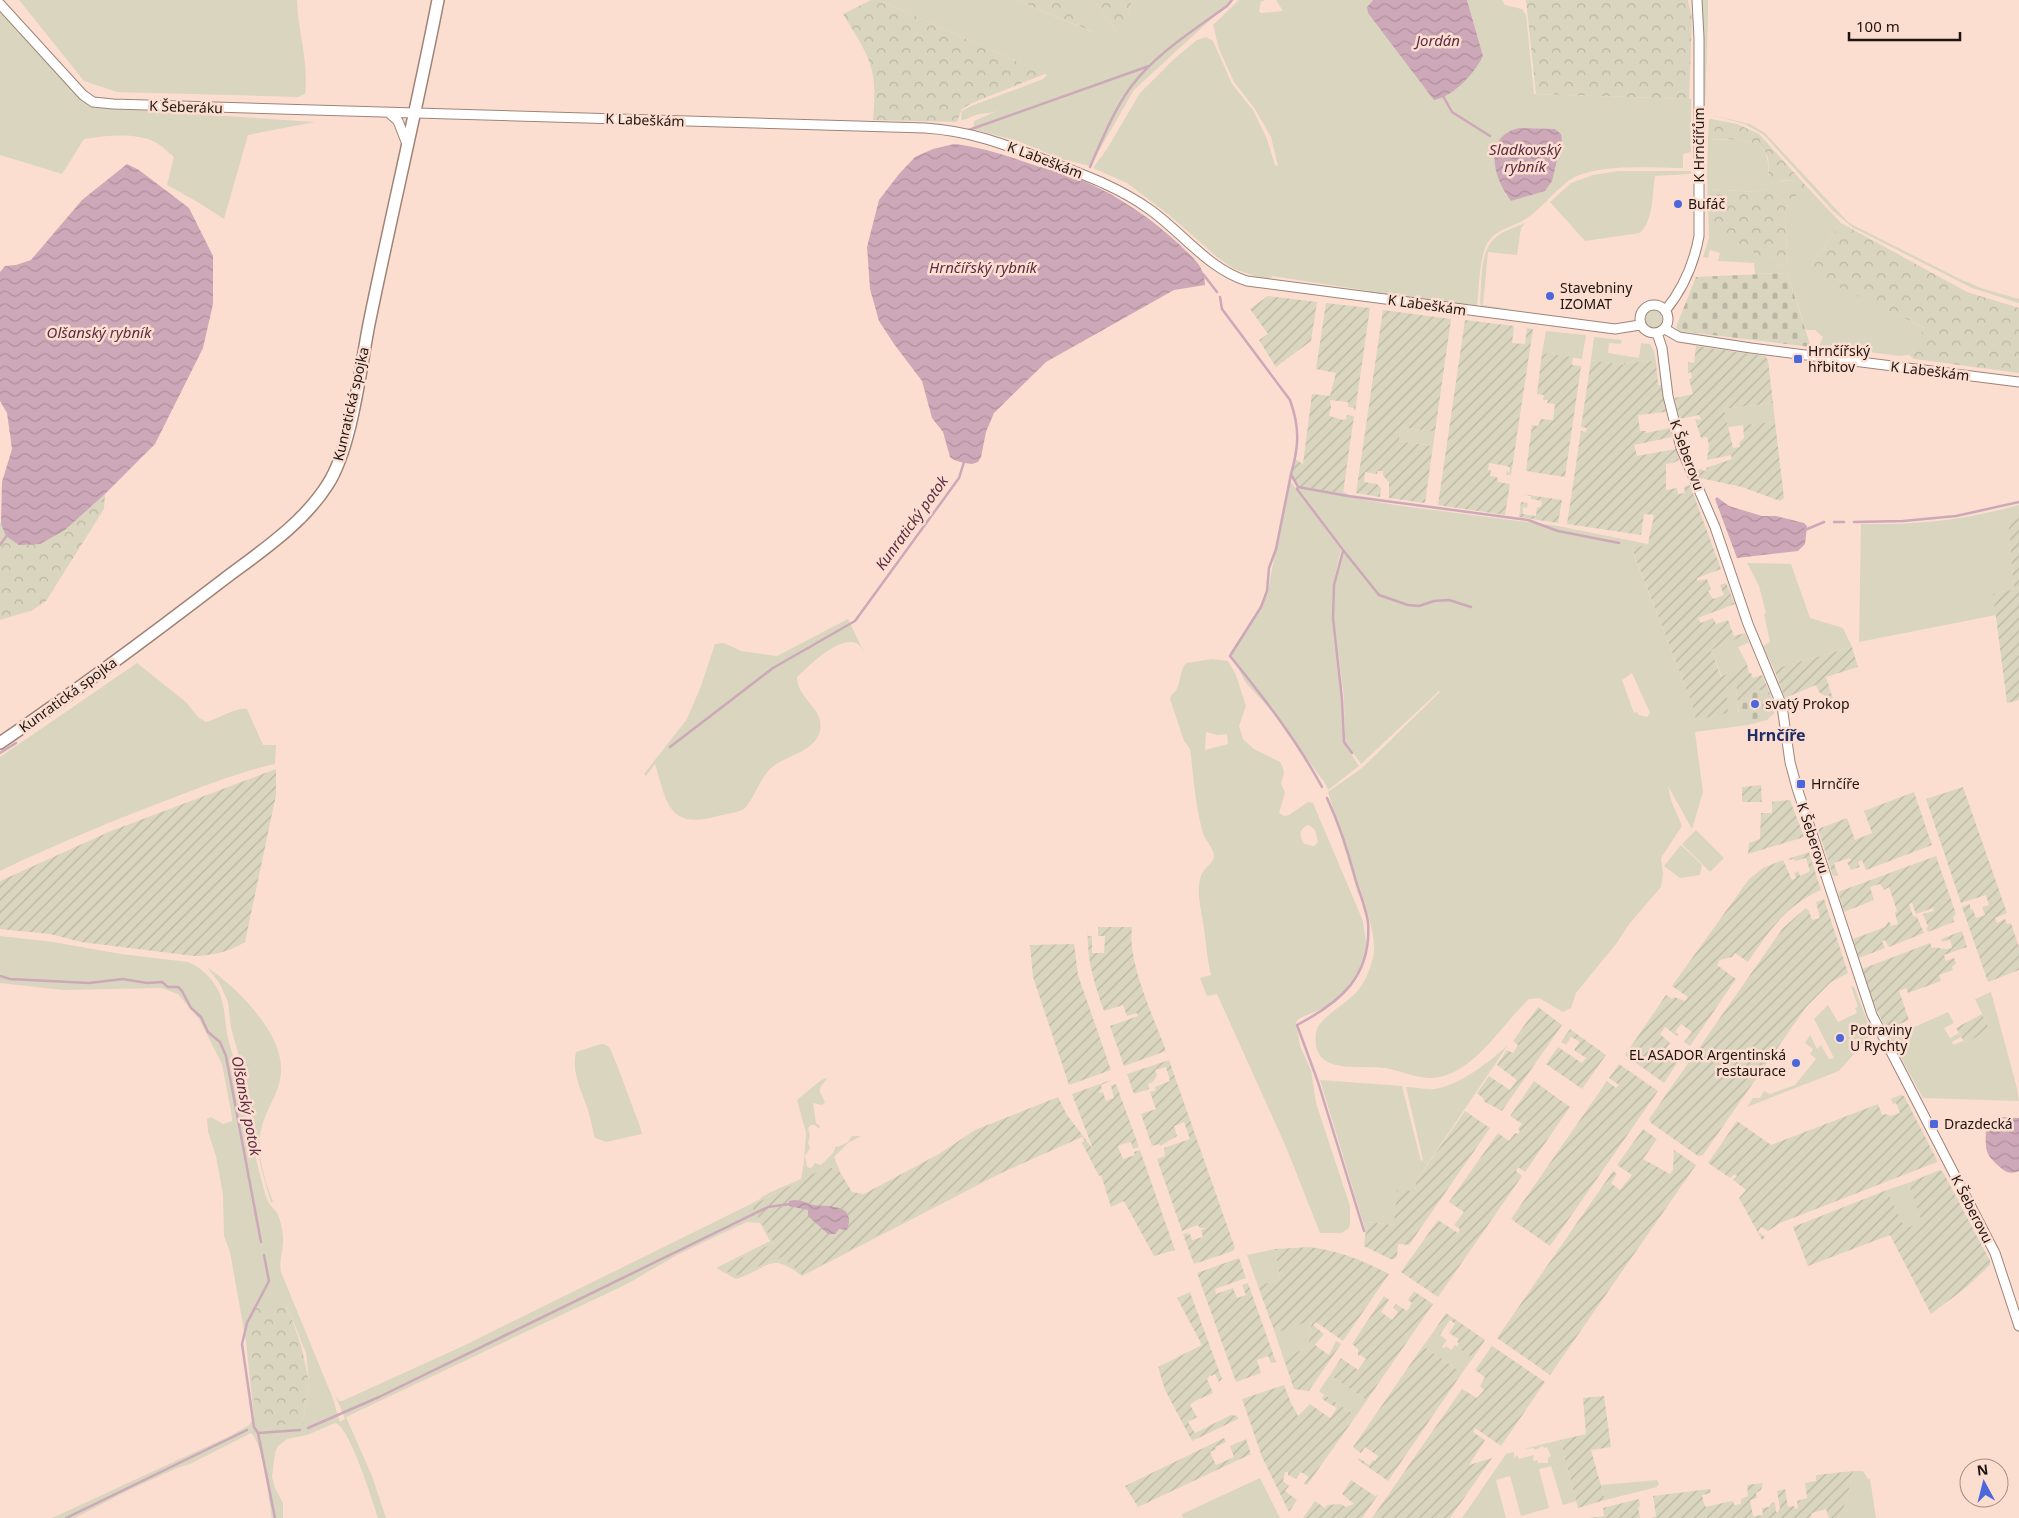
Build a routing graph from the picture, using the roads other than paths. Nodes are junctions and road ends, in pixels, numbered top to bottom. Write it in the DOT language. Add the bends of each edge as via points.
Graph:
graph roads {
  1 [pos="438,0"];
  2 [pos="1697,0"];
  3 [pos="0,4"];
  4 [pos="418,87"];
  5 [pos="389,113"];
  6 [pos="414,114"];
  7 [pos="441,114"];
  8 [pos="407,144"];
  9 [pos="1665,311"];
  10 [pos="1640,325"];
  11 [pos="1661,331"];
  12 [pos="2019,382"];
  13 [pos="0,743"];
  14 [pos="2019,1326"];
  1 -- 4 [label="main road, Kunratická spojka"];
  2 -- 9 [label="street, K Hrnčířům" via="1699,236 1692,264 1677,296"];
  3 -- 5 [label="street, K Šeberáku" via="74,87 93,102"];
  4 -- 6 [label="main road, Kunratická spojka"];
  4 -- 7 [label="street" via="422,103 429,111"];
  5 -- 6 [label="street, K Šeberáku"];
  5 -- 8 [label="street" via="398,120"];
  6 -- 7 [label="street, K Labeškám"];
  6 -- 8 [label="main road, Kunratická spojka"];
  7 -- 10 [label="street, K Labeškám" via="959,131 1014,148 1122,191 1166,222 1222,270 1247,281 1614,329"];
  8 -- 13 [label="main road, Kunratická spojka" via="349,427 327,486 303,516 263,549"];
  9 -- 10 [label="street" via="1654,305 1646,307 1640,317"];
  9 -- 11 [label="street" via="1668,322"];
  10 -- 11 [label="street" via="1649,333"];
  11 -- 12 [label="street, K Labeškám" via="1678,337 1741,347"];
  11 -- 14 [label="street, K Šeberovu" via="1668,396 1679,440 1782,706 1797,788 1864,995 1994,1253"];
}
